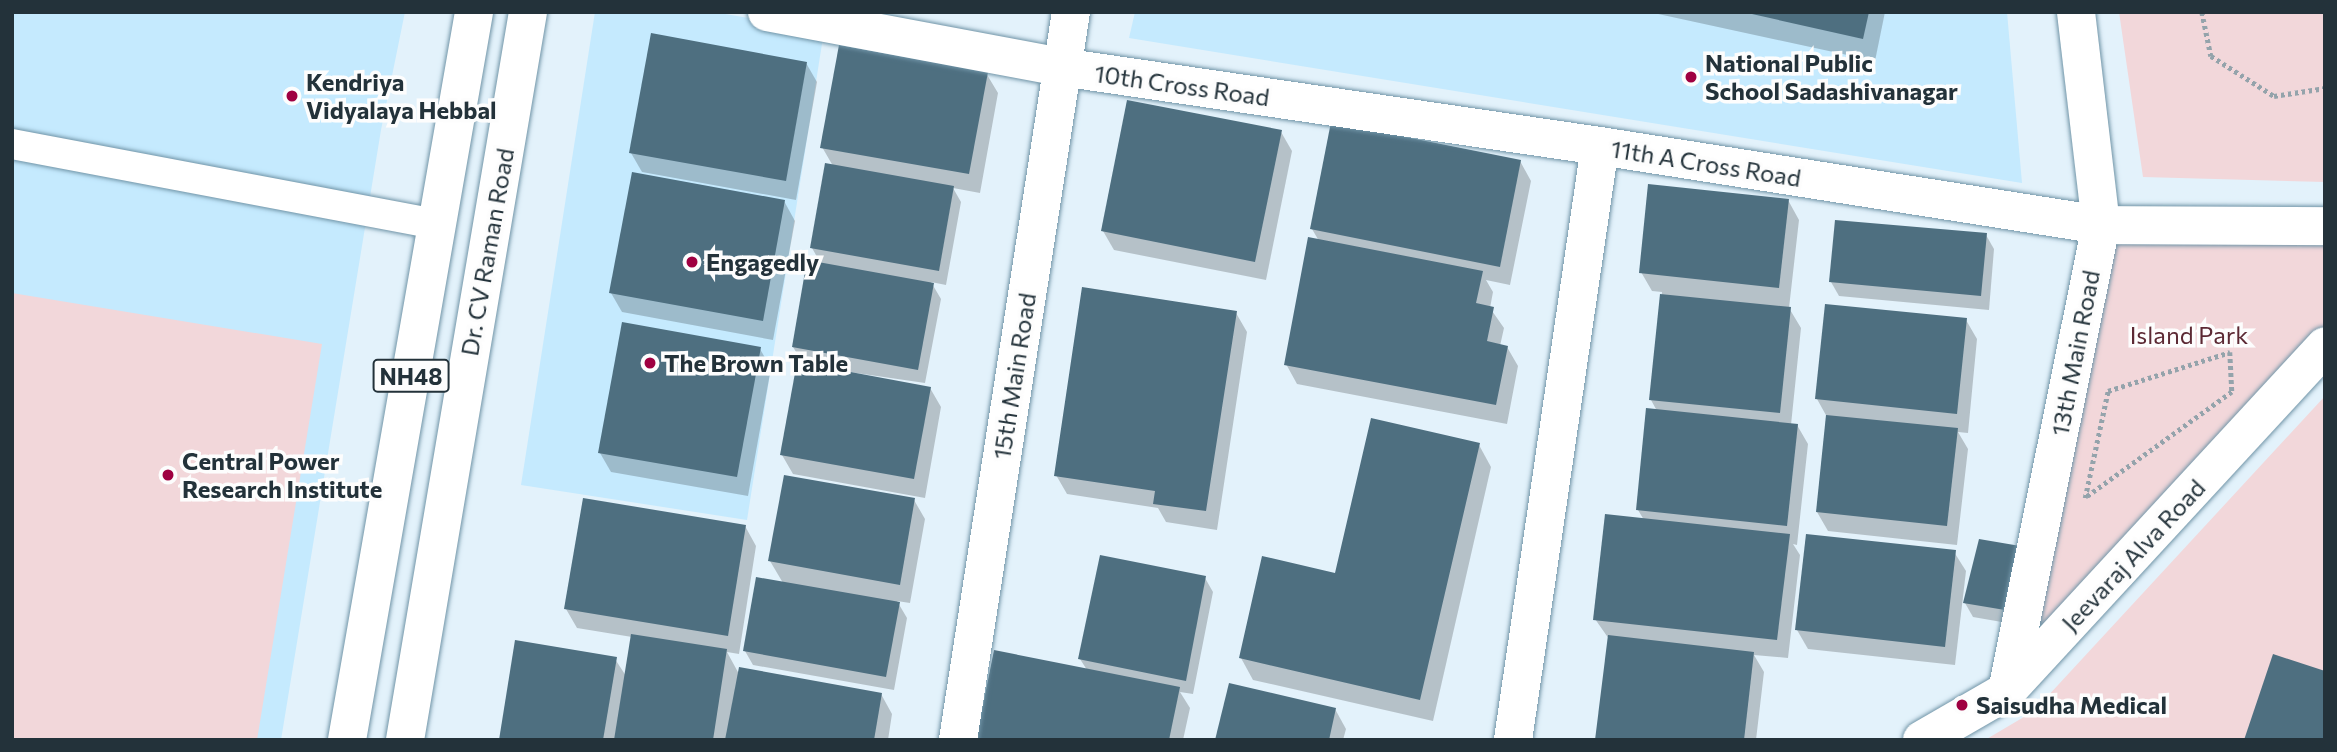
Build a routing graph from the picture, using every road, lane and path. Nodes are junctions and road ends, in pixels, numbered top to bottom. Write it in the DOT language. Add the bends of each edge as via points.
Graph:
graph roads {
  1 [pos="474,12"];
  2 [pos="528,12"];
  3 [pos="767,12"];
  4 [pos="1071,12"];
  5 [pos="2076,12"];
  6 [pos="2202,12"];
  7 [pos="1061,67"];
  8 [pos="2325,88"];
  9 [pos="12,144"];
  10 [pos="1600,146"];
  11 [pos="439,225"];
  12 [pos="2101,225"];
  13 [pos="2325,226"];
  14 [pos="2325,346"];
  15 [pos="2085,498"];
  16 [pos="2007,691"];
  17 [pos="347,740"];
  18 [pos="405,740"];
  19 [pos="958,740"];
  20 [pos="1513,740"];
  21 [pos="1922,740"];
  1 -- 11 [label="main road, NH48"];
  2 -- 18 [label="main road, Dr. CV Raman Road / NH48"];
  3 -- 7 [label="main road, 10th Cross Road"];
  4 -- 7 [label="main road, 15th Main Road"];
  5 -- 12 [label="main road, 13th Main Road"];
  6 -- 8 [label="path" via="2211,56 2274,96"];
  7 -- 10 [label="main road, 10th Cross Road"];
  7 -- 19 [label="main road, 15th Main Road"];
  9 -- 11 [label="lane"];
  10 -- 12 [label="main road, 11th A Cross Road"];
  10 -- 20 [label="main road, 11th A Cross Road"];
  11 -- 17 [label="main road, NH48"];
  12 -- 13 [label="main road, 11th A Cross Road"];
  12 -- 16 [label="main road, 13th Main Road"];
  14 -- 16 [label="main road, Jeevaraj Alva Road"];
  15 -- 15 [label="path" via="2108,391 2230,352 2232,392"];
  16 -- 21 [label="main road, Jeevaraj Alva Road"];
}
